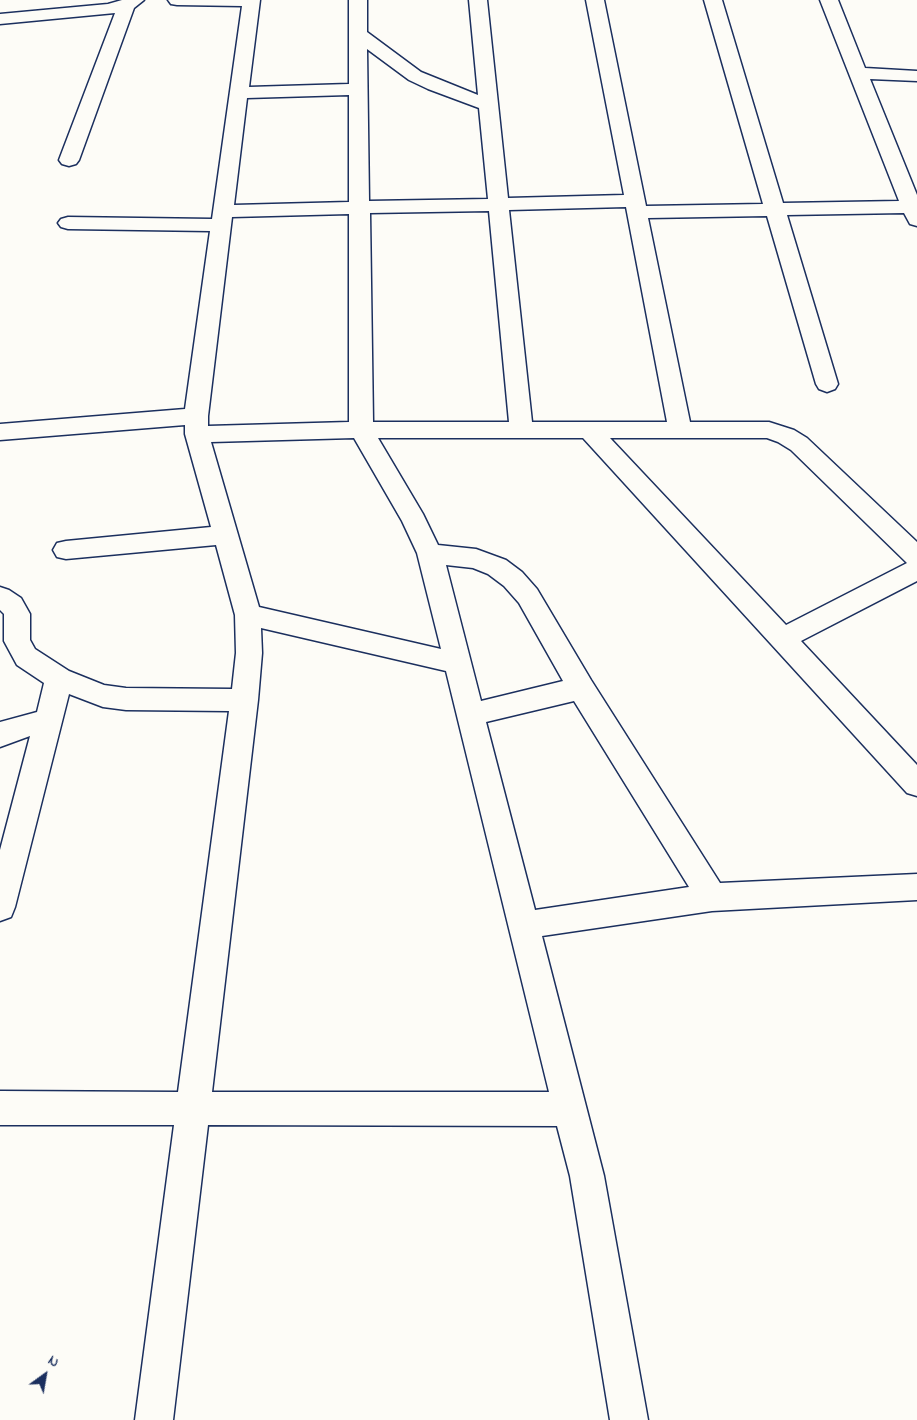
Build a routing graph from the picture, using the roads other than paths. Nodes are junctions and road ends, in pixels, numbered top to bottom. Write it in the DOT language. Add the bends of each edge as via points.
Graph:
graph roads {
  1 [pos="177,0"];
  2 [pos="251,0"];
  3 [pos="358,0"];
  4 [pos="478,0"];
  5 [pos="595,0"];
  6 [pos="713,0"];
  7 [pos="829,0"];
  8 [pos="130,2"];
  9 [pos="0,19"];
  10 [pos="360,35"];
  11 [pos="860,73"];
  12 [pos="917,76"];
  13 [pos="360,89"];
  14 [pos="239,93"];
  15 [pos="488,104"];
  16 [pos="69,160"];
  17 [pos="498,204"];
  18 [pos="361,207"];
  19 [pos="636,207"];
  20 [pos="776,210"];
  21 [pos="915,212"];
  22 [pos="223,218"];
  23 [pos="68,223"];
  24 [pos="827,384"];
  25 [pos="196,425"];
  26 [pos="680,429"];
  27 [pos="362,430"];
  28 [pos="521,430"];
  29 [pos="589,430"];
  30 [pos="0,432"];
  31 [pos="226,535"];
  32 [pos="66,550"];
  33 [pos="430,553"];
  34 [pos="917,557"];
  35 [pos="917,569"];
  36 [pos="0,597"];
  37 [pos="248,615"];
  38 [pos="782,639"];
  39 [pos="457,663"];
  40 [pos="60,679"];
  41 [pos="581,688"];
  42 [pos="244,700"];
  43 [pos="470,715"];
  44 [pos="49,720"];
  45 [pos="0,735"];
  46 [pos="917,784"];
  47 [pos="917,887"];
  48 [pos="712,897"];
  49 [pos="0,907"];
  50 [pos="525,926"];
  51 [pos="0,1108"];
  52 [pos="194,1108"];
  53 [pos="572,1109"];
  54 [pos="154,1420"];
  55 [pos="630,1420"];
  1 -- 2 [label="street"];
  2 -- 14 [label="street"];
  3 -- 10 [label="street"];
  4 -- 15 [label="street"];
  5 -- 19 [label="street"];
  6 -- 20 [label="street"];
  7 -- 11 [label="street"];
  8 -- 9 [label="street" via="108,9"];
  8 -- 16 [label="street"];
  10 -- 13 [label="street"];
  10 -- 15 [label="street" via="414,76"];
  11 -- 12 [label="street"];
  11 -- 21 [label="street"];
  13 -- 14 [label="street"];
  13 -- 18 [label="street"];
  14 -- 22 [label="street"];
  15 -- 17 [label="street"];
  17 -- 18 [label="street"];
  17 -- 19 [label="street"];
  17 -- 28 [label="street"];
  18 -- 22 [label="street"];
  18 -- 27 [label="street"];
  19 -- 20 [label="street"];
  19 -- 26 [label="street"];
  20 -- 21 [label="street"];
  20 -- 24 [label="street"];
  22 -- 23 [label="street"];
  22 -- 25 [label="street"];
  25 -- 27 [label="street"];
  25 -- 30 [label="street"];
  25 -- 31 [label="street"];
  26 -- 29 [label="street"];
  26 -- 34 [label="street" via="769,430 786,436 799,444"];
  27 -- 28 [label="street"];
  27 -- 33 [label="street"];
  28 -- 29 [label="street"];
  29 -- 38 [label="street"];
  31 -- 32 [label="street"];
  31 -- 37 [label="street"];
  33 -- 39 [label="street"];
  33 -- 41 [label="street" via="476,559 497,567 513,580 528,596"];
  35 -- 38 [label="street"];
  36 -- 40 [label="street" via="12,605 17,614 17,642 26,657"];
  37 -- 39 [label="street"];
  37 -- 42 [label="street" via="249,653"];
  38 -- 46 [label="street"];
  39 -- 43 [label="street"];
  40 -- 42 [label="street" via="103,696 126,699"];
  40 -- 44 [label="street"];
  41 -- 43 [label="street"];
  41 -- 48 [label="street"];
  42 -- 52 [label="street"];
  43 -- 50 [label="street"];
  44 -- 45 [label="street"];
  44 -- 49 [label="street"];
  47 -- 48 [label="street"];
  48 -- 50 [label="street"];
  50 -- 53 [label="street"];
  51 -- 52 [label="street"];
  52 -- 53 [label="street"];
  52 -- 54 [label="street"];
  53 -- 55 [label="street"];
}
